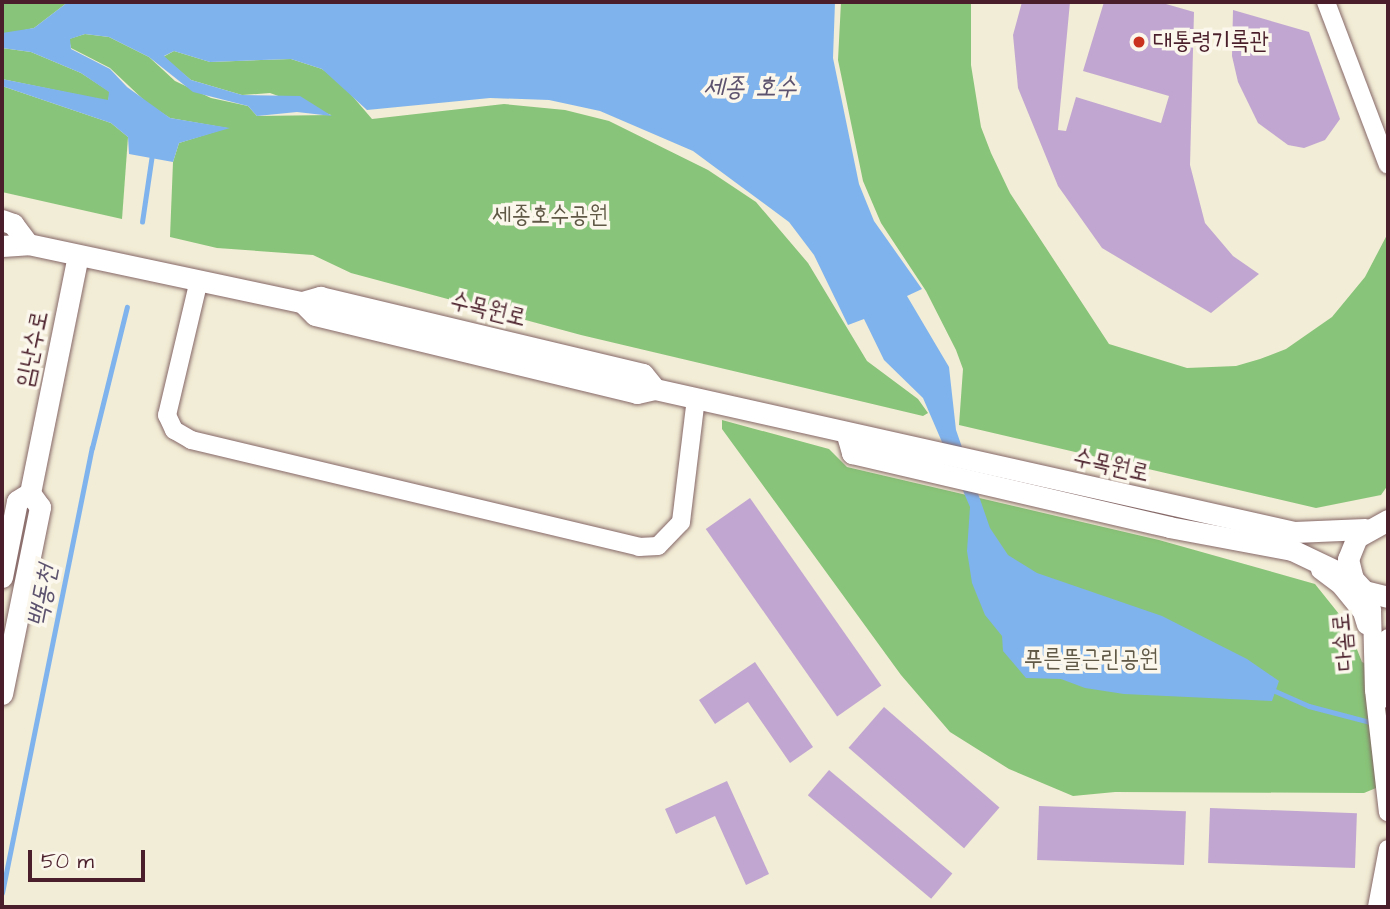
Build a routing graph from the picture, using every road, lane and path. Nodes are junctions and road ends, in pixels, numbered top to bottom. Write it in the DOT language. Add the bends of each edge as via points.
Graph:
graph roads {
  1 [pos="1326,2"];
  2 [pos="1388,165"];
  3 [pos="2,220"];
  4 [pos="28,244"];
  5 [pos="2,246"];
  6 [pos="78,256"];
  7 [pos="199,280"];
  8 [pos="696,398"];
  9 [pos="30,493"];
  10 [pos="1381,521"];
  11 [pos="1293,541"];
  12 [pos="2,577"];
  13 [pos="1359,585"];
  14 [pos="1388,597"];
  15 [pos="1381,642"];
  16 [pos="2,694"];
  17 [pos="1383,696"];
  18 [pos="1388,812"];
  19 [pos="1388,849"];
  20 [pos="1377,907"];
  1 -- 2 [label="street"];
  3 -- 4 [label="street" via="13,224"];
  4 -- 5 [label="street, 수목원로"];
  4 -- 6 [label="street, 수목원로"];
  6 -- 7 [label="street, 수목원로"];
  6 -- 9 [label="street, 임난수로"];
  7 -- 8 [label="street, 수목원로" via="302,302 320,297 643,374 655,389"];
  7 -- 8 [label="street" via="167,415 174,430 191,440 625,544 658,546 681,522"];
  8 -- 11 [label="street, 수목원로" via="847,435 852,453 917,458"];
  9 -- 12 [label="street, 임난수로" via="17,501"];
  9 -- 16 [label="street, 임난수로" via="40,507"];
  10 -- 11 [label="street, 수목원로"];
  10 -- 11 [label="street" via="1346,525"];
  10 -- 13 [label="street, 다솜로" via="1350,547"];
  11 -- 13 [label="street, 수목원로"];
  11 -- 15 [label="street, 수목원로" via="1340,585"];
  13 -- 14 [label="street, 다솜로"];
  13 -- 15 [label="street, 다솜로"];
  15 -- 17 [label="street, 다솜로"];
  17 -- 18 [label="street, 다솜로" via="1380,753"];
  19 -- 20 [label="street"];
}
